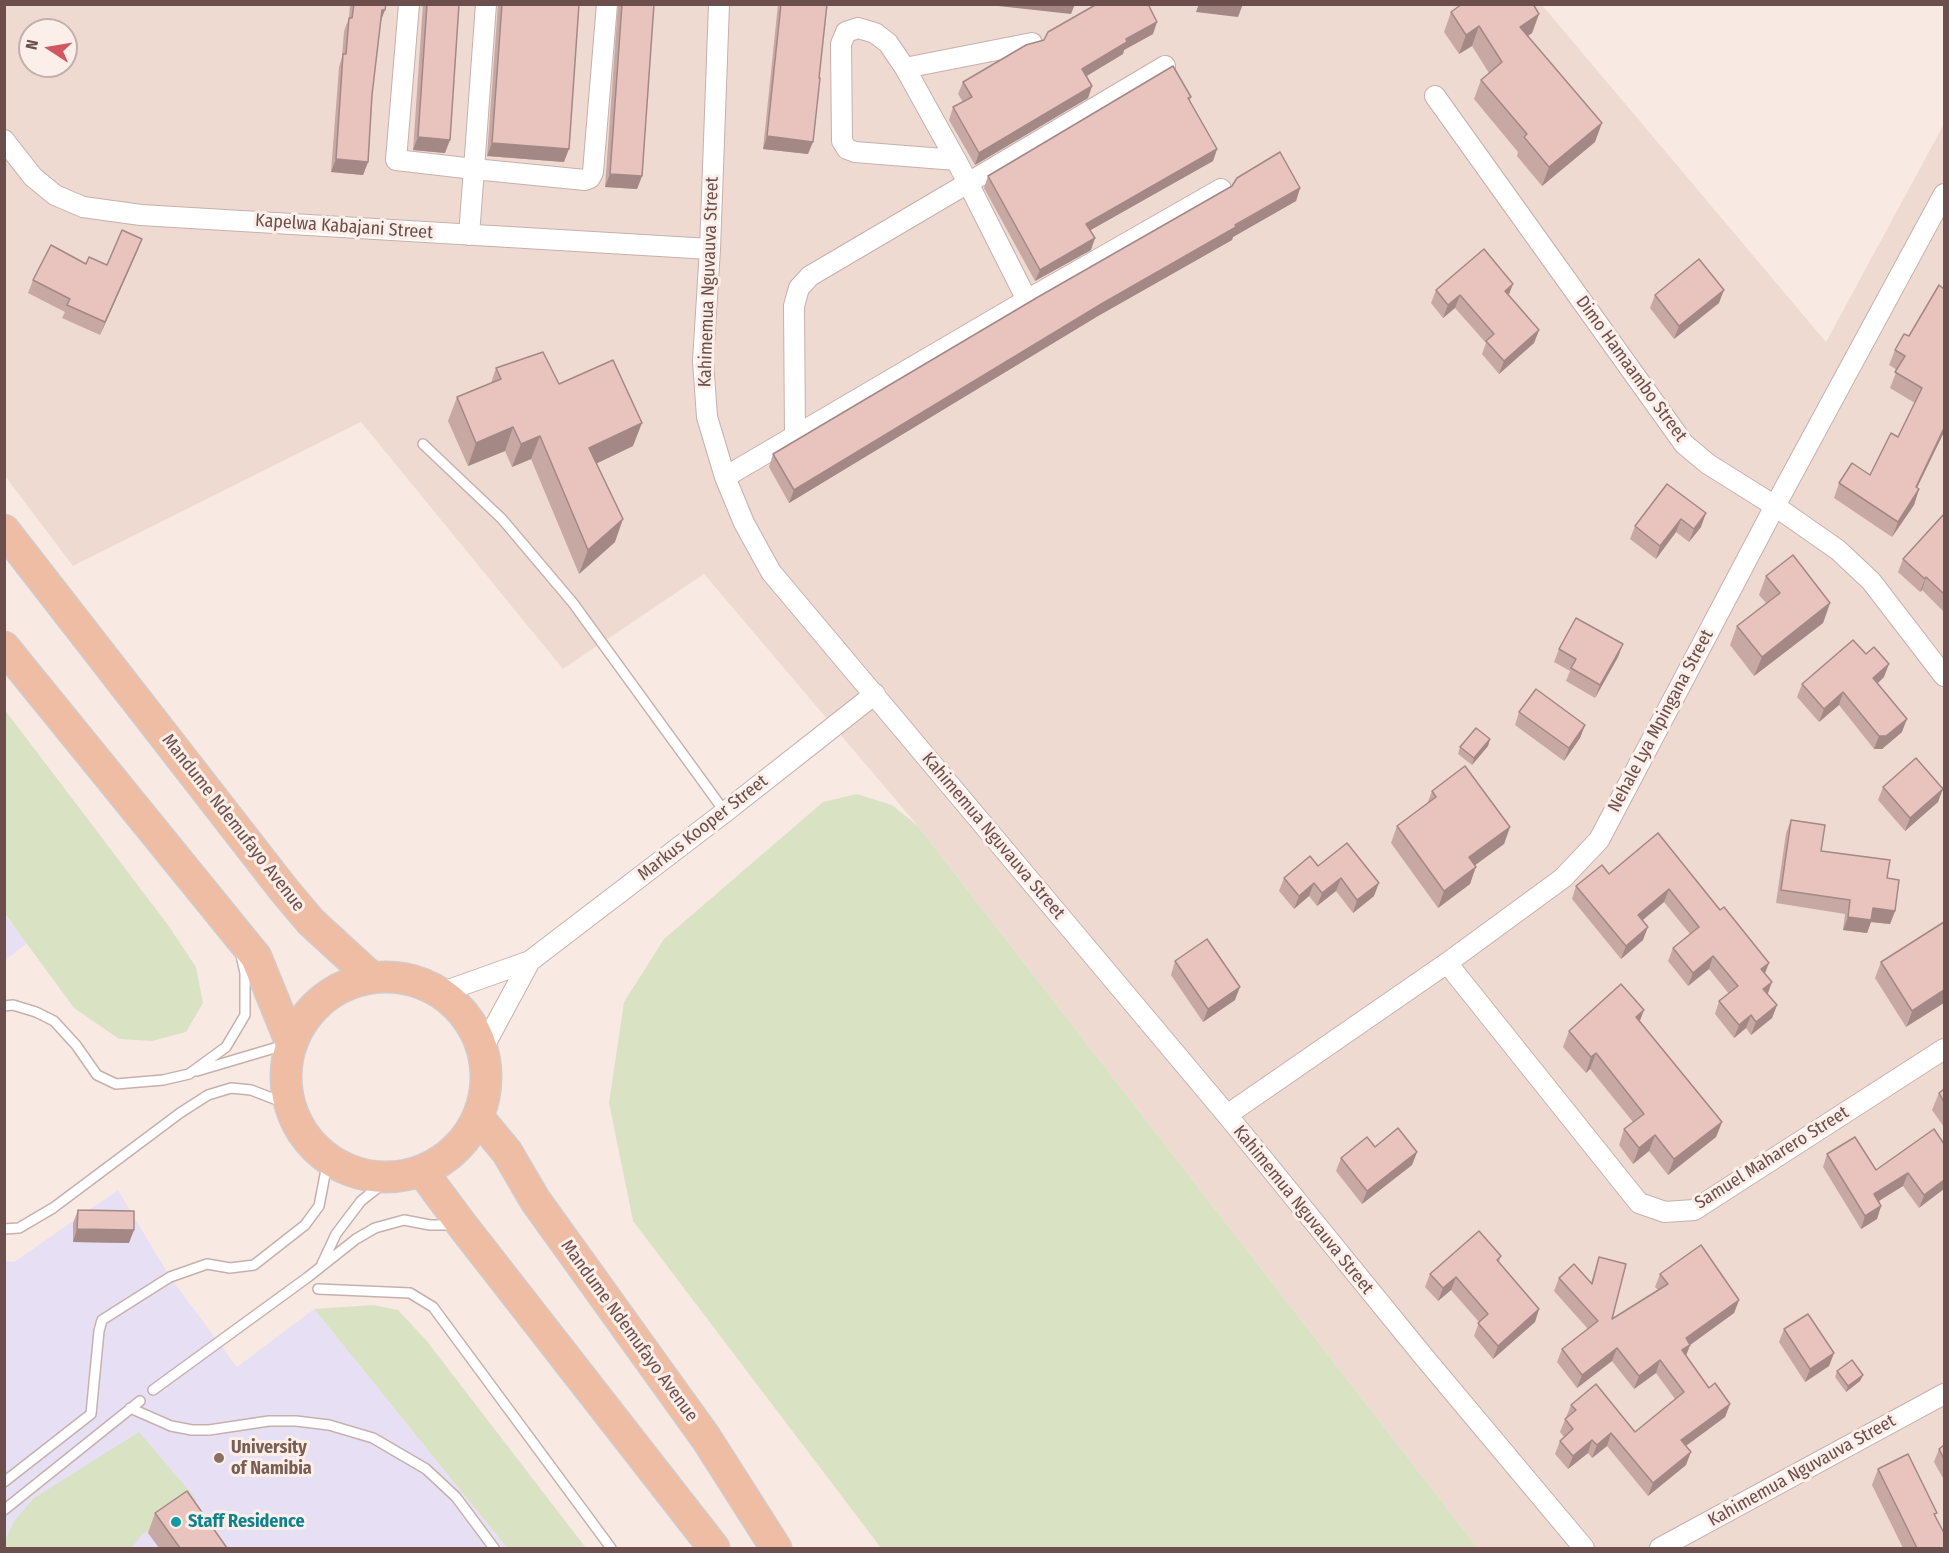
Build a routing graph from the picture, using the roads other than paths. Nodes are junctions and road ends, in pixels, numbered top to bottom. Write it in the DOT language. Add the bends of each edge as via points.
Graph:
graph roads {
  1 [pos="409,4"];
  2 [pos="486,4"];
  3 [pos="607,4"];
  4 [pos="718,4"];
  5 [pos="1032,43"];
  6 [pos="1165,66"];
  7 [pos="904,68"];
  8 [pos="1436,96"];
  9 [pos="4,140"];
  10 [pos="956,160"];
  11 [pos="474,169"];
  12 [pos="968,183"];
  13 [pos="1221,189"];
  14 [pos="1944,194"];
  15 [pos="469,235"];
  16 [pos="710,249"];
  17 [pos="1027,300"];
  18 [pos="795,436"];
  19 [pos="423,444"];
  20 [pos="725,477"];
  21 [pos="1775,506"];
  22 [pos="4,530"];
  23 [pos="4,647"];
  24 [pos="1944,676"];
  25 [pos="875,694"];
  26 [pos="725,812"];
  27 [pos="236,933"];
  28 [pos="530,961"];
  29 [pos="1447,963"];
  30 [pos="371,978"];
  31 [pos="440,993"];
  32 [pos="4,1006"];
  33 [pos="291,1043"];
  34 [pos="1944,1049"];
  35 [pos="484,1059"];
  36 [pos="189,1074"];
  37 [pos="290,1105"];
  38 [pos="1227,1115"];
  39 [pos="478,1117"];
  40 [pos="328,1159"];
  41 [pos="422,1171"];
  42 [pos="390,1178"];
  43 [pos="462,1225"];
  44 [pos="4,1230"];
  45 [pos="320,1267"];
  46 [pos="318,1289"];
  47 [pos="153,1390"];
  48 [pos="1944,1394"];
  49 [pos="140,1401"];
  50 [pos="130,1408"];
  51 [pos="4,1482"];
  52 [pos="4,1510"];
  53 [pos="494,1548"];
  54 [pos="611,1548"];
  55 [pos="714,1548"];
  56 [pos="776,1548"];
  57 [pos="1584,1548"];
  58 [pos="1660,1548"];
  1 -- 11 [label="street" via="396,159"];
  2 -- 11 [label="street"];
  3 -- 11 [label="street" via="590,178"];
  4 -- 16 [label="street, Kahimemua Nguvauva Street"];
  5 -- 7 [label="street"];
  6 -- 12 [label="street"];
  7 -- 10 [label="street"];
  7 -- 10 [label="street" via="888,43 875,33 858,28 846,32 841,44 842,141 855,152"];
  8 -- 21 [label="street, Dimo Hamaambo Street" via="1684,444 1708,464"];
  9 -- 15 [label="street, Kapelwa Kabajani Street" via="40,183 55,195 83,207 141,215"];
  10 -- 12 [label="street"];
  11 -- 15 [label="street"];
  12 -- 17 [label="street"];
  12 -- 18 [label="street" via="810,276 799,288 794,306"];
  13 -- 17 [label="street"];
  14 -- 21 [label="street, Nehale Lya Mpingana Street"];
  15 -- 16 [label="street, Kapelwa Kabajani Street"];
  16 -- 20 [label="street, Kahimemua Nguvauva Street" via="704,372 707,417"];
  17 -- 18 [label="street"];
  18 -- 20 [label="street"];
  19 -- 26 [label="lane" via="502,519 573,603"];
  20 -- 25 [label="street, Kahimemua Nguvauva Street" via="771,572"];
  21 -- 24 [label="street, Dimo Hamaambo Street" via="1838,549 1871,581"];
  21 -- 29 [label="street, Nehale Lya Mpingana Street" via="1599,840 1563,878"];
  22 -- 30 [label="main road, Mandume Ndemufayo Avenue" via="284,890 311,922"];
  23 -- 27 [label="main road"];
  25 -- 26 [label="street, Markus Kooper Street"];
  25 -- 38 [label="street, Kahimemua Nguvauva Street"];
  26 -- 28 [label="street, Markus Kooper Street"];
  27 -- 33 [label="main road" via="256,957"];
  27 -- 36 [label="lane" via="245,973 245,1015 226,1047"];
  28 -- 31 [label="street"];
  28 -- 35 [label="street"];
  29 -- 34 [label="street, Samuel Maharero Street" via="1639,1203 1665,1212 1694,1210"];
  29 -- 38 [label="street, Nehale Lya Mpingana Street"];
  30 -- 31 [label="main road" via="407,979"];
  30 -- 33 [label="main road" via="326,996 302,1021"];
  31 -- 35 [label="main road" via="467,1018"];
  32 -- 36 [label="lane" via="13,1005 54,1021 97,1075 116,1084"];
  33 -- 36 [label="lane"];
  33 -- 37 [label="main road" via="286,1068"];
  35 -- 39 [label="main road" via="484,1093"];
  37 -- 40 [label="main road" via="306,1138"];
  37 -- 44 [label="lane" via="250,1090 231,1088 208,1095 53,1208 19,1228"];
  38 -- 57 [label="street, Kahimemua Nguvauva Street"];
  39 -- 41 [label="main road" via="453,1152"];
  39 -- 56 [label="main road, Mandume Ndemufayo Avenue" via="507,1152 535,1200 706,1438"];
  40 -- 42 [label="main road" via="368,1176"];
  40 -- 51 [label="lane" via="319,1206 305,1225 254,1265 230,1268 207,1264 170,1277 102,1320 91,1414"];
  41 -- 42 [label="main road"];
  41 -- 43 [label="main road"];
  42 -- 45 [label="lane" via="361,1201 336,1234"];
  43 -- 45 [label="lane" via="404,1220 388,1223 356,1239"];
  43 -- 55 [label="main road"];
  45 -- 47 [label="lane"];
  46 -- 54 [label="lane" via="410,1293 433,1307"];
  48 -- 58 [label="street, Kahimemua Nguvauva Street"];
  49 -- 50 [label="lane"];
  50 -- 52 [label="lane"];
  50 -- 53 [label="lane" via="171,1426 192,1430 296,1421 329,1425 373,1438 426,1469 456,1497"];
}
